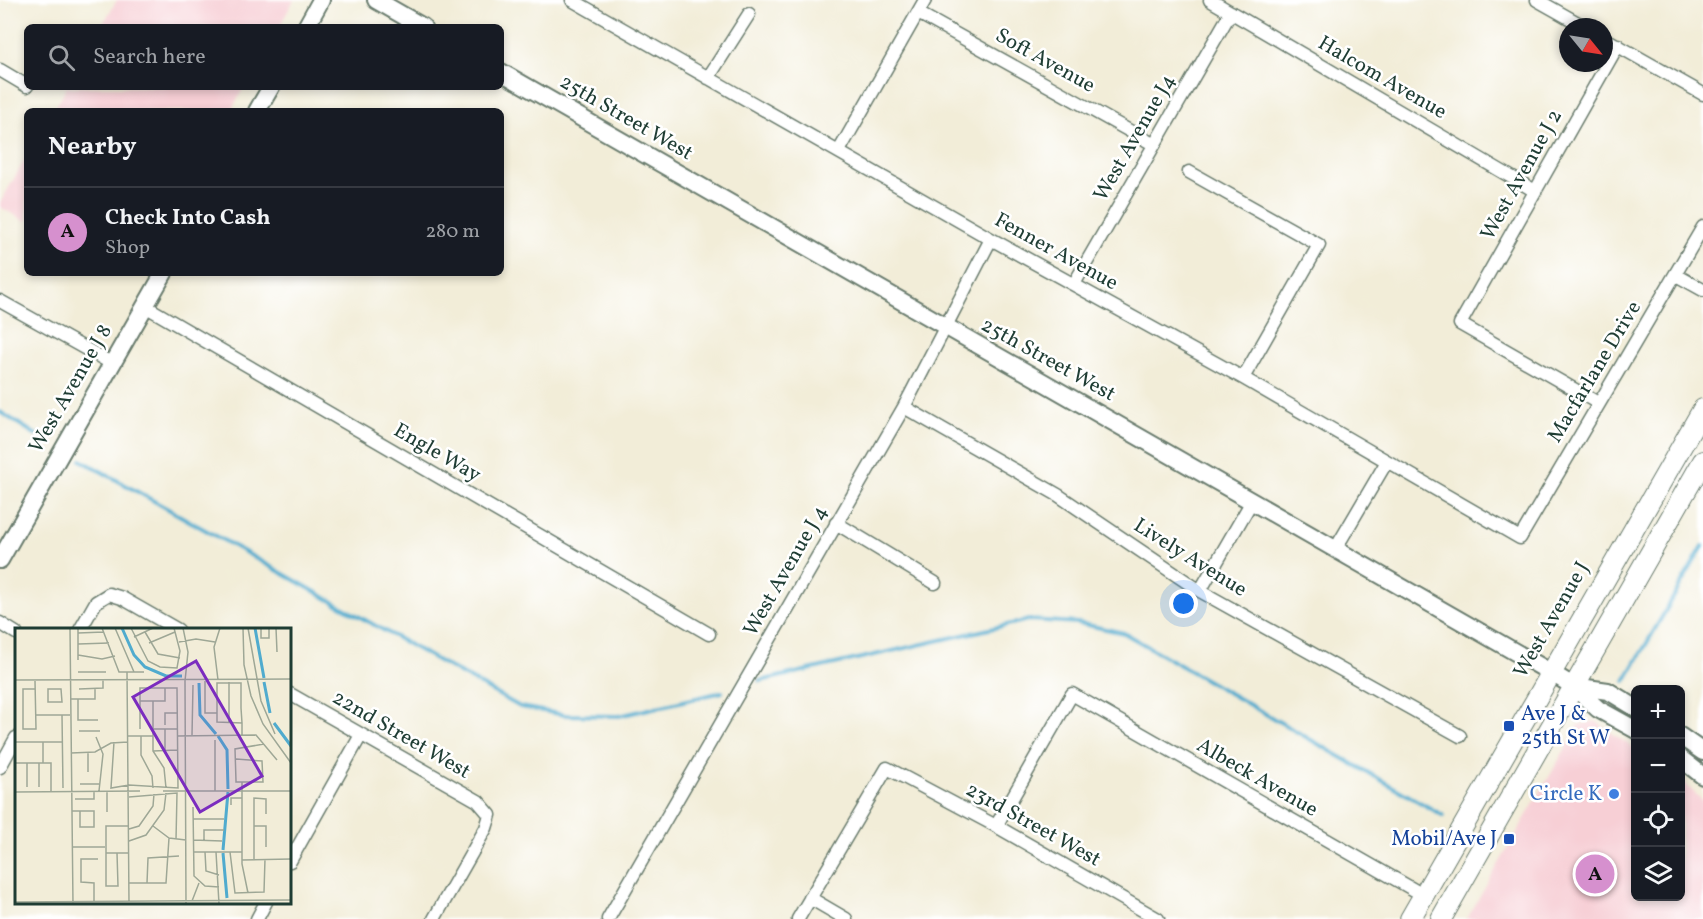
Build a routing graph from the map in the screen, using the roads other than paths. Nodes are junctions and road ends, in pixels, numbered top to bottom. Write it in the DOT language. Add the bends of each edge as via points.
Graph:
graph roads {
  1 [pos="321,0"];
  2 [pos="376,0"];
  3 [pos="572,0"];
  4 [pos="925,0"];
  5 [pos="1210,0"];
  6 [pos="1538,0"];
  7 [pos="1231,12"];
  8 [pos="918,13"];
  9 [pos="749,14"];
  10 [pos="1569,18"];
  11 [pos="308,24"];
  12 [pos="418,24"];
  13 [pos="1613,42"];
  14 [pos="1618,45"];
  15 [pos="0,70"];
  16 [pos="504,74"];
  17 [pos="708,78"];
  18 [pos="24,84"];
  19 [pos="269,90"];
  20 [pos="1703,94"];
  21 [pos="259,108"];
  22 [pos="1153,144"];
  23 [pos="839,151"];
  24 [pos="1189,172"];
  25 [pos="1535,190"];
  26 [pos="1703,227"];
  27 [pos="991,239"];
  28 [pos="1676,275"];
  29 [pos="162,276"];
  30 [pos="1074,284"];
  31 [pos="1703,290"];
  32 [pos="0,301"];
  33 [pos="144,306"];
  34 [pos="944,327"];
  35 [pos="111,363"];
  36 [pos="1243,378"];
  37 [pos="1598,403"];
  38 [pos="904,407"];
  39 [pos="1703,409"];
  40 [pos="1703,461"];
  41 [pos="1386,463"];
  42 [pos="1252,501"];
  43 [pos="836,523"];
  44 [pos="1520,538"];
  45 [pos="1336,548"];
  46 [pos="0,560"];
  47 [pos="935,584"];
  48 [pos="1200,591"];
  49 [pos="0,623"];
  50 [pos="81,628"];
  51 [pos="174,628"];
  52 [pos="15,632"];
  53 [pos="709,634"];
  54 [pos="1550,672"];
  55 [pos="1573,686"];
  56 [pos="291,695"];
  57 [pos="1631,705"];
  58 [pos="1631,728"];
  59 [pos="361,735"];
  60 [pos="1460,736"];
  61 [pos="1684,739"];
  62 [pos="15,740"];
  63 [pos="1703,752"];
  64 [pos="1685,762"];
  65 [pos="0,767"];
  66 [pos="1703,776"];
  67 [pos="996,826"];
  68 [pos="291,859"];
  69 [pos="1424,895"];
  70 [pos="810,898"];
  71 [pos="265,904"];
  72 [pos="257,919"];
  73 [pos="434,919"];
  74 [pos="608,919"];
  75 [pos="798,919"];
  76 [pos="846,919"];
  77 [pos="1158,919"];
  78 [pos="1410,919"];
  79 [pos="1441,919"];
  1 -- 11 [label="street"];
  2 -- 12 [label="street"];
  3 -- 17 [label="street, Fenner Avenue"];
  4 -- 8 [label="street"];
  5 -- 7 [label="street, Halcom Avenue"];
  6 -- 10 [label="street"];
  7 -- 22 [label="street, West Avenue J4"];
  7 -- 25 [label="street, Halcom Avenue"];
  8 -- 22 [label="street, Soft Avenue"];
  8 -- 23 [label="street"];
  9 -- 17 [label="street"];
  13 -- 14 [label="street"];
  14 -- 20 [label="street"];
  14 -- 25 [label="street, West Avenue J 2"];
  15 -- 18 [label="street"];
  16 -- 34 [label="street, 25th Street West"];
  17 -- 23 [label="street, Fenner Avenue"];
  19 -- 21 [label="street"];
  22 -- 30 [label="street, West Avenue J4"];
  23 -- 27 [label="street, Fenner Avenue"];
  24 -- 36 [label="street" via="1319,245"];
  25 -- 37 [label="street, West Avenue J 2" via="1460,324"];
  26 -- 28 [label="street, Macfarlane Drive"];
  27 -- 30 [label="street, Fenner Avenue"];
  27 -- 34 [label="street, West Avenue J 4"];
  28 -- 31 [label="street"];
  28 -- 37 [label="street, Macfarlane Drive"];
  29 -- 33 [label="street, West Avenue J 8"];
  30 -- 36 [label="street, Fenner Avenue"];
  32 -- 35 [label="street"];
  33 -- 35 [label="street, West Avenue J 8"];
  33 -- 53 [label="street, Engle Way"];
  34 -- 38 [label="street, West Avenue J 4"];
  34 -- 42 [label="street, 25th Street West"];
  35 -- 46 [label="street, West Avenue J 8"];
  36 -- 41 [label="street, Fenner Avenue"];
  37 -- 44 [label="street, Macfarlane Drive"];
  38 -- 43 [label="street, West Avenue J 4"];
  38 -- 48 [label="street, Lively Avenue" via="1058,495"];
  39 -- 54 [label="main road, West Avenue J"];
  40 -- 55 [label="main road"];
  41 -- 44 [label="street, Fenner Avenue"];
  41 -- 45 [label="street"];
  42 -- 45 [label="street, 25th Street West"];
  42 -- 48 [label="street"];
  43 -- 47 [label="street"];
  43 -- 74 [label="street, West Avenue J 4"];
  45 -- 54 [label="street, 25th Street West"];
  48 -- 60 [label="street, Lively Avenue"];
  49 -- 52 [label="street"];
  50 -- 51 [label="street" via="96,602 109,594"];
  54 -- 55 [label="street, 25th Street West"];
  54 -- 69 [label="main road, West Avenue J"];
  55 -- 57 [label="street, 25th Street West" via="1608,691"];
  55 -- 58 [label="street, 25th Street West" via="1598,709"];
  55 -- 79 [label="main road"];
  56 -- 59 [label="street, 22nd Street West"];
  59 -- 68 [label="street"];
  59 -- 73 [label="street, 22nd Street West" via="478,801 490,815"];
  61 -- 63 [label="street"];
  62 -- 65 [label="street"];
  64 -- 66 [label="street"];
  67 -- 69 [label="street, Albeck Avenue" via="1072,694"];
  67 -- 70 [label="street, 23rd Street West" via="887,768"];
  67 -- 77 [label="street, 23rd Street West"];
  69 -- 78 [label="main road, West Avenue J"];
  70 -- 75 [label="street"];
  70 -- 76 [label="street"];
  71 -- 72 [label="street"];
}
